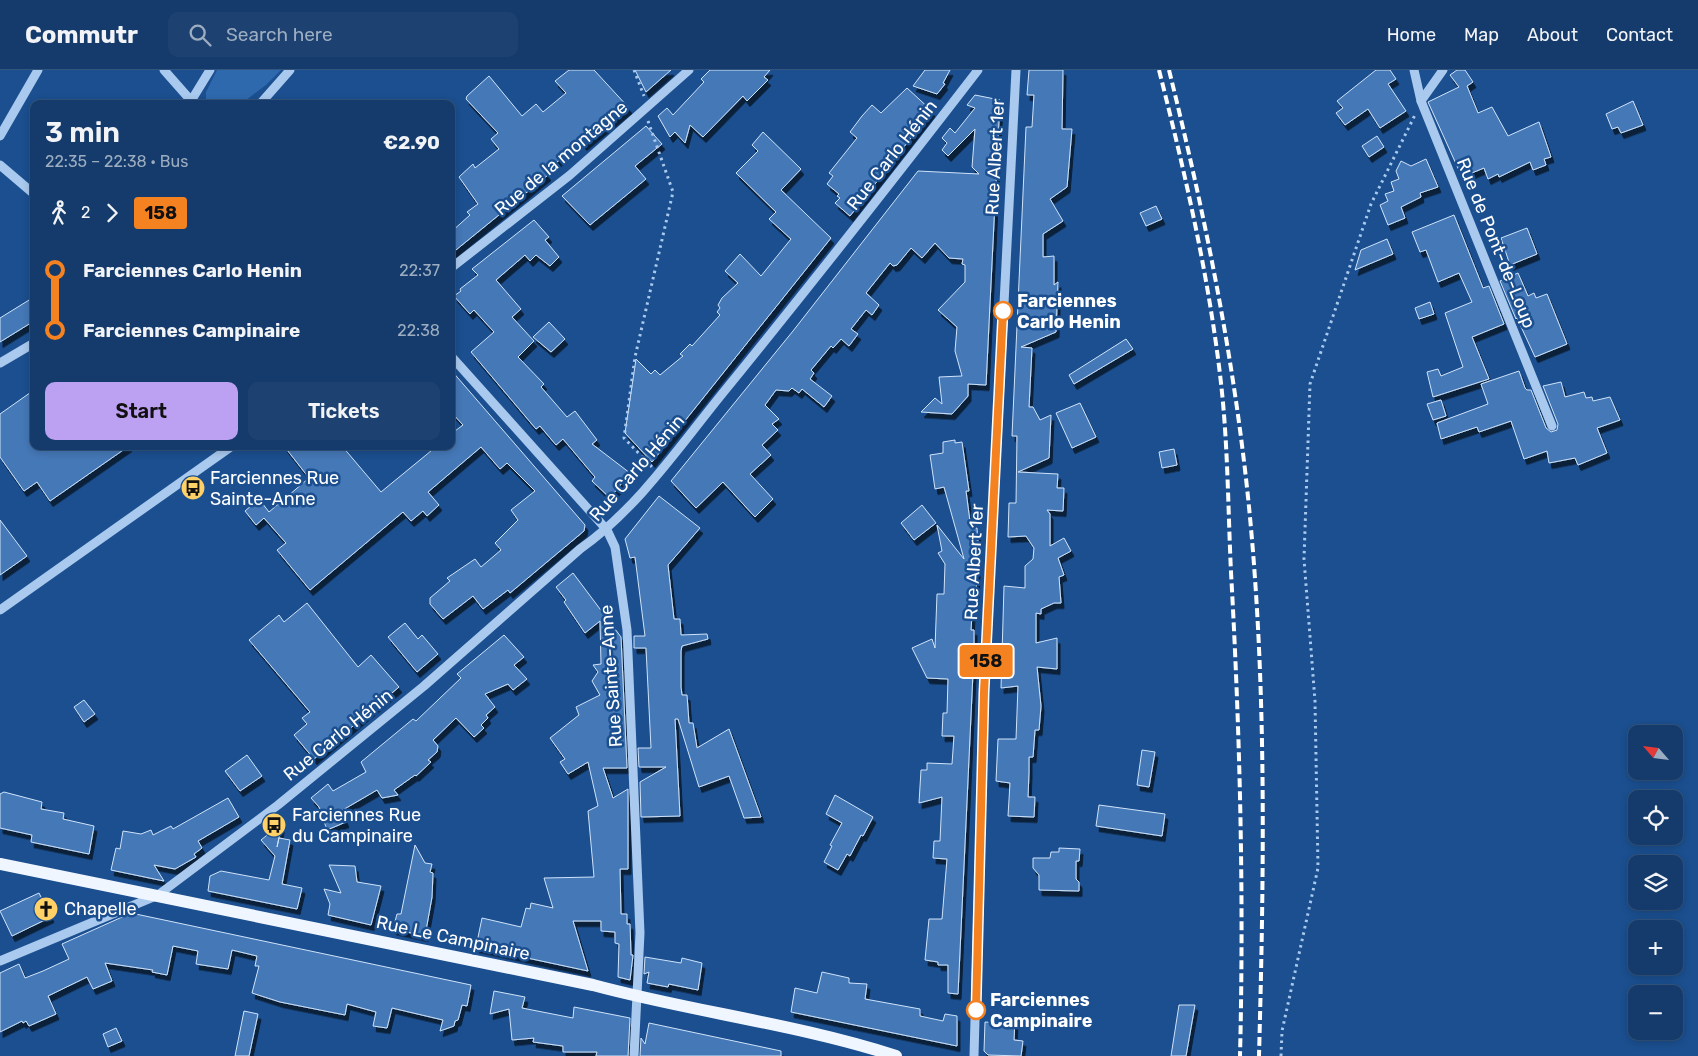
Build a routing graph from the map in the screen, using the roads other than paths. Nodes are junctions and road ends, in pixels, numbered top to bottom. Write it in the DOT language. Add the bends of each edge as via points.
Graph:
graph roads {
  1 [pos="38,70"];
  2 [pos="164,70"];
  3 [pos="210,70"];
  4 [pos="290,70"];
  5 [pos="689,70"];
  6 [pos="978,70"];
  7 [pos="1016,70"];
  8 [pos="1414,70"];
  9 [pos="1443,70"];
  10 [pos="191,100"];
  11 [pos="194,100"];
  12 [pos="264,100"];
  13 [pos="1422,101"];
  14 [pos="0,136"];
  15 [pos="0,165"];
  16 [pos="30,191"];
  17 [pos="455,265"];
  18 [pos="30,345"];
  19 [pos="455,360"];
  20 [pos="0,364"];
  21 [pos="1552,426"];
  22 [pos="226,450"];
  23 [pos="606,530"];
  24 [pos="0,610"];
  25 [pos="0,864"];
  26 [pos="158,895"];
  27 [pos="0,961"];
  28 [pos="637,997"];
  29 [pos="634,1056"];
  30 [pos="896,1056"];
  31 [pos="974,1056"];
  1 -- 14 [label="street"];
  2 -- 10 [label="street"];
  3 -- 11 [label="street"];
  4 -- 12 [label="street"];
  5 -- 17 [label="street, Rue de la montagne" via="570,175"];
  6 -- 23 [label="street, Rue Carlo Hénin" via="772,333"];
  7 -- 31 [label="street, Rue Albert 1er" via="985,682"];
  8 -- 13 [label="street, Rue de Pont-de-Loup"];
  9 -- 13 [label="street"];
  13 -- 21 [label="street, Rue de Pont-de-Loup"];
  15 -- 16 [label="street"];
  18 -- 20 [label="street"];
  19 -- 23 [label="street, Rue Sainte-Anne"];
  22 -- 24 [label="street"];
  23 -- 26 [label="street, Rue Carlo Hénin" via="424,686 278,805"];
  23 -- 28 [label="street, Rue Sainte-Anne" via="615,547 627,630 640,933"];
  25 -- 26 [label="main road, Rue Le Campinaire"];
  26 -- 27 [label="street, Rue Carlo Hénin"];
  26 -- 28 [label="main road, Rue Le Campinaire"];
  28 -- 29 [label="street, Rue Sainte-Anne"];
  28 -- 30 [label="main road, Rue Le Campinaire" via="859,1044"];
}
